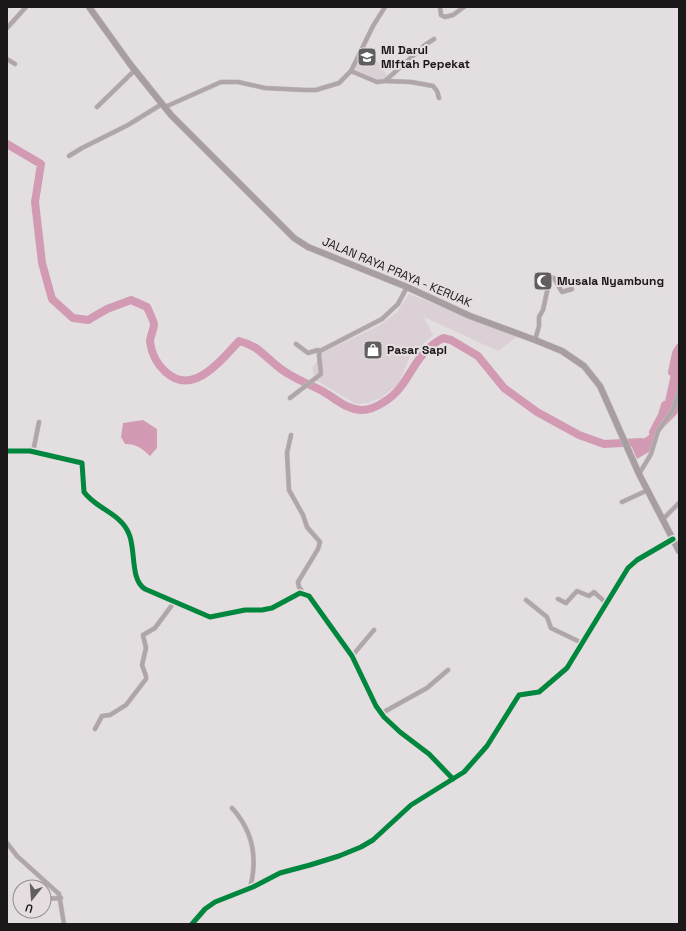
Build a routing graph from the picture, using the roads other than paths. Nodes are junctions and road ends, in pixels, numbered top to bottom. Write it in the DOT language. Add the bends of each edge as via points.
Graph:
graph roads {
  1 [pos="26,7"];
  2 [pos="88,7"];
  3 [pos="385,7"];
  4 [pos="440,7"];
  5 [pos="464,7"];
  6 [pos="7,28"];
  7 [pos="434,39"];
  8 [pos="7,59"];
  9 [pos="15,64"];
  10 [pos="135,70"];
  11 [pos="351,71"];
  12 [pos="385,81"];
  13 [pos="439,98"];
  14 [pos="164,105"];
  15 [pos="97,107"];
  16 [pos="69,156"];
  17 [pos="407,287"];
  18 [pos="572,290"];
  19 [pos="536,340"];
  20 [pos="296,344"];
  21 [pos="320,351"];
  22 [pos="679,392"];
  23 [pos="290,398"];
  24 [pos="40,422"];
  25 [pos="291,435"];
  26 [pos="7,451"];
  27 [pos="33,452"];
  28 [pos="639,474"];
  29 [pos="648,490"];
  30 [pos="622,502"];
  31 [pos="679,503"];
  32 [pos="662,519"];
  33 [pos="673,539"];
  34 [pos="679,551"];
  35 [pos="304,594"];
  36 [pos="558,599"];
  37 [pos="526,600"];
  38 [pos="175,601"];
  39 [pos="606,602"];
  40 [pos="374,630"];
  41 [pos="582,643"];
  42 [pos="352,656"];
  43 [pos="448,670"];
  44 [pos="382,713"];
  45 [pos="95,729"];
  46 [pos="454,778"];
  47 [pos="232,808"];
  48 [pos="7,843"];
  49 [pos="250,888"];
  50 [pos="52,898"];
  51 [pos="60,898"];
  52 [pos="64,924"];
  53 [pos="192,924"];
  1 -- 6 [label="street"];
  2 -- 10 [label="main road, JALAN RAYA PRAYA - KERUAK"];
  3 -- 11 [label="street"];
  4 -- 5 [label="street" via="441,14 445,17 454,15"];
  7 -- 12 [label="street"];
  8 -- 9 [label="street"];
  10 -- 14 [label="main road, JALAN RAYA PRAYA - KERUAK"];
  10 -- 15 [label="street"];
  11 -- 12 [label="street" via="377,82"];
  11 -- 14 [label="street" via="339,82 316,90 264,88 238,82 221,82"];
  12 -- 13 [label="street" via="433,86"];
  14 -- 16 [label="street"];
  14 -- 17 [label="main road, JALAN RAYA PRAYA - KERUAK" via="192,137 294,238"];
  17 -- 19 [label="main road, JALAN RAYA PRAYA - KERUAK" via="466,314"];
  17 -- 21 [label="street" via="398,304 382,320"];
  18 -- 19 [label="street" via="562,292 554,278 549,279 547,299 539,317"];
  19 -- 28 [label="main road, JALAN RAYA PRAYA - KERUAK" via="562,351 590,372 600,386"];
  20 -- 21 [label="street" via="308,353"];
  21 -- 23 [label="street" via="321,374"];
  22 -- 28 [label="street" via="673,410 658,431 651,454"];
  24 -- 27 [label="street"];
  25 -- 35 [label="street" via="287,453 289,490 307,527 320,542 298,582"];
  26 -- 27 [label="street"];
  27 -- 38 [label="street" via="77,460 83,464 83,490 115,516 129,533 138,584"];
  28 -- 29 [label="main road, JALAN RAYA PRAYA - KERUAK"];
  29 -- 30 [label="street"];
  29 -- 32 [label="main road, JALAN RAYA PRAYA - KERUAK"];
  31 -- 32 [label="street"];
  32 -- 33 [label="main road, JALAN RAYA PRAYA - KERUAK"];
  33 -- 34 [label="main road, JALAN RAYA PRAYA - KERUAK"];
  33 -- 39 [label="street" via="633,562"];
  35 -- 38 [label="street" via="299,594 272,608 245,610 214,618"];
  35 -- 42 [label="street" via="313,599"];
  36 -- 39 [label="street" via="566,603 576,591 589,596 594,592"];
  37 -- 41 [label="street" via="547,617 551,628"];
  38 -- 45 [label="street" via="156,628 143,635 146,648 142,666 146,679 126,705 110,715 102,716"];
  39 -- 41 [label="street"];
  40 -- 42 [label="street"];
  41 -- 46 [label="street" via="571,663 552,682 539,692 519,695 480,756"];
  42 -- 44 [label="street"];
  43 -- 44 [label="street" via="427,688"];
  44 -- 46 [label="street" via="400,732 429,754"];
  46 -- 49 [label="street" via="411,805 367,844 280,873"];
  47 -- 49 [label="street" via="246,827 251,842 255,866"];
  48 -- 51 [label="street" via="17,856 59,894"];
  49 -- 53 [label="street" via="209,905"];
  50 -- 51 [label="street"];
  51 -- 52 [label="street"];
}
